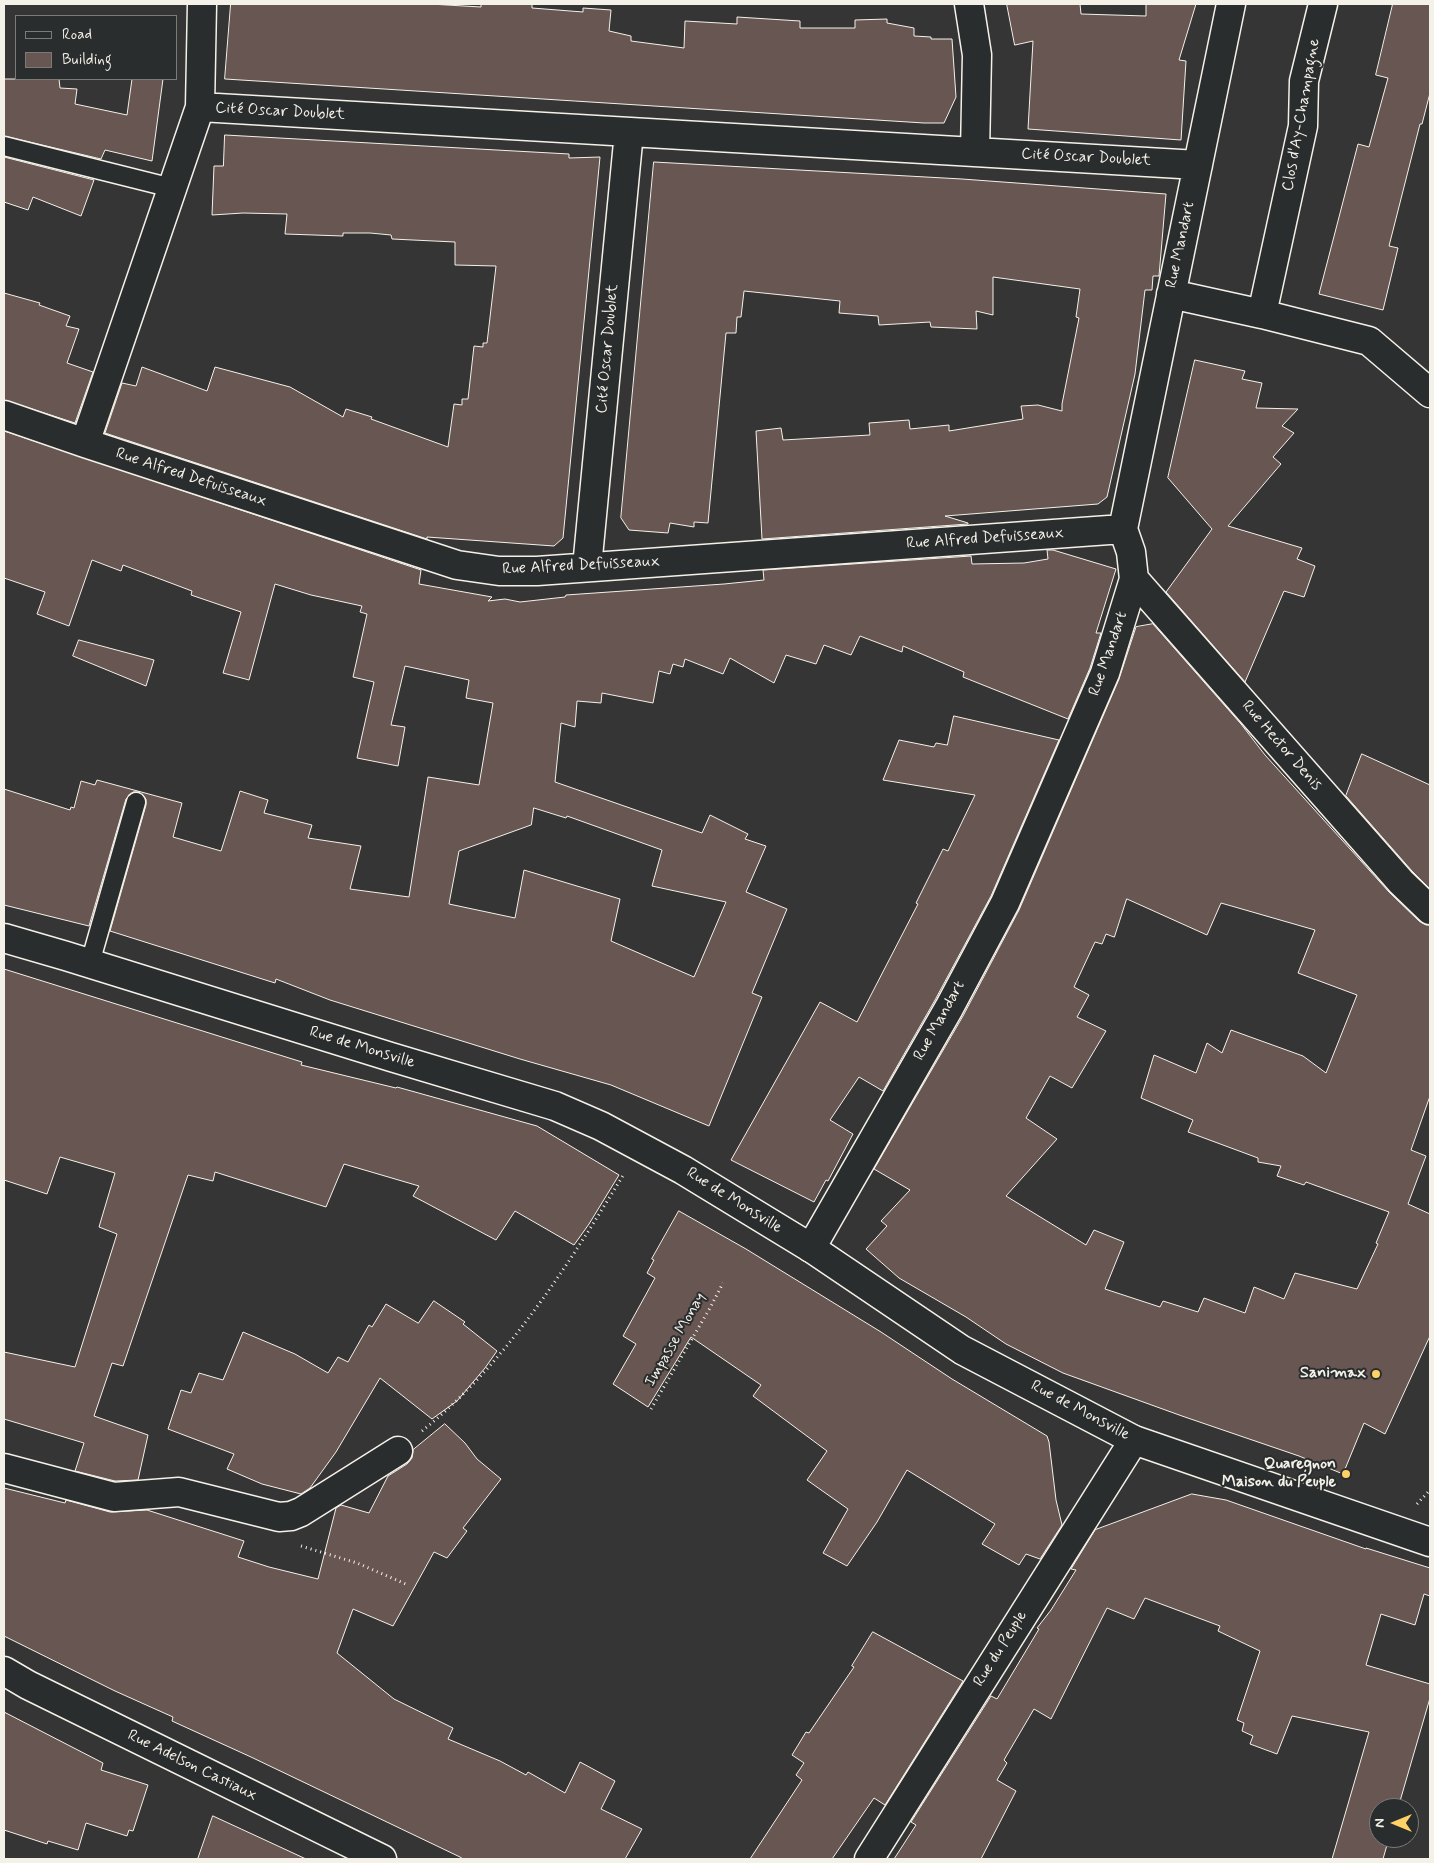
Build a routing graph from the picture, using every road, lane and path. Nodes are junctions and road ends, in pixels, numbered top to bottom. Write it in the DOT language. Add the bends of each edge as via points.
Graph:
graph roads {
  1 [pos="202,4"];
  2 [pos="968,4"];
  3 [pos="1231,4"];
  4 [pos="1323,4"];
  5 [pos="200,107"];
  6 [pos="629,132"];
  7 [pos="4,146"];
  8 [pos="975,152"];
  9 [pos="1198,164"];
  10 [pos="172,188"];
  11 [pos="1171,294"];
  12 [pos="1262,314"];
  13 [pos="1430,393"];
  14 [pos="4,415"];
  15 [pos="85,443"];
  16 [pos="1123,529"];
  17 [pos="587,567"];
  18 [pos="1134,579"];
  19 [pos="136,802"];
  20 [pos="1430,910"];
  21 [pos="4,938"];
  22 [pos="90,963"];
  23 [pos="641,1147"];
  24 [pos="811,1248"];
  25 [pos="723,1283"];
  26 [pos="651,1409"];
  27 [pos="1134,1440"];
  28 [pos="398,1450"];
  29 [pos="4,1468"];
  30 [pos="279,1516"];
  31 [pos="1430,1542"];
  32 [pos="408,1585"];
  33 [pos="4,1671"];
  34 [pos="382,1859"];
  35 [pos="869,1859"];
  1 -- 5 [label="street, Cité Oscar Doublet"];
  2 -- 8 [label="street" via="977,55"];
  3 -- 9 [label="street, Rue Mandart"];
  4 -- 12 [label="street, Clos d'Ay-Champagne" via="1304,81 1303,126"];
  5 -- 6 [label="street, Cité Oscar Doublet"];
  5 -- 10 [label="street, Cité Oscar Doublet"];
  6 -- 8 [label="street, Cité Oscar Doublet"];
  6 -- 17 [label="street, Cité Oscar Doublet"];
  7 -- 10 [label="lane"];
  8 -- 9 [label="street, Cité Oscar Doublet"];
  9 -- 11 [label="street, Rue Mandart"];
  10 -- 15 [label="street, Cité Oscar Doublet"];
  11 -- 12 [label="street"];
  11 -- 16 [label="street, Rue Mandart"];
  12 -- 13 [label="street" via="1369,341"];
  14 -- 15 [label="street, Rue Alfred Defuisseaux"];
  15 -- 17 [label="street, Rue Alfred Defuisseaux" via="457,565 499,571"];
  16 -- 17 [label="street, Rue Alfred Defuisseaux"];
  16 -- 18 [label="street, Rue Mandart" via="1131,552"];
  18 -- 20 [label="street, Rue Hector Denis" via="1394,875"];
  18 -- 24 [label="street, Rue Mandart" via="1105,673 1004,903 949,1008"];
  19 -- 22 [label="lane"];
  21 -- 22 [label="street, Rue de Monsville"];
  22 -- 23 [label="street, Rue de Monsville" via="555,1106"];
  23 -- 24 [label="street, Rue de Monsville"];
  23 -- 28 [label="path" via="586,1237 503,1353 441,1417"];
  24 -- 27 [label="street, Rue de Monsville" via="962,1350"];
  25 -- 26 [label="path, Impasse Monay"];
  27 -- 31 [label="street, Rue de Monsville"];
  27 -- 35 [label="street, Rue du Peuple"];
  28 -- 30 [label="street" via="301,1512"];
  29 -- 30 [label="street" via="114,1497 179,1492"];
  30 -- 32 [label="path" via="301,1547 357,1563"];
  33 -- 34 [label="street, Rue Adelson Castiaux"];
}
